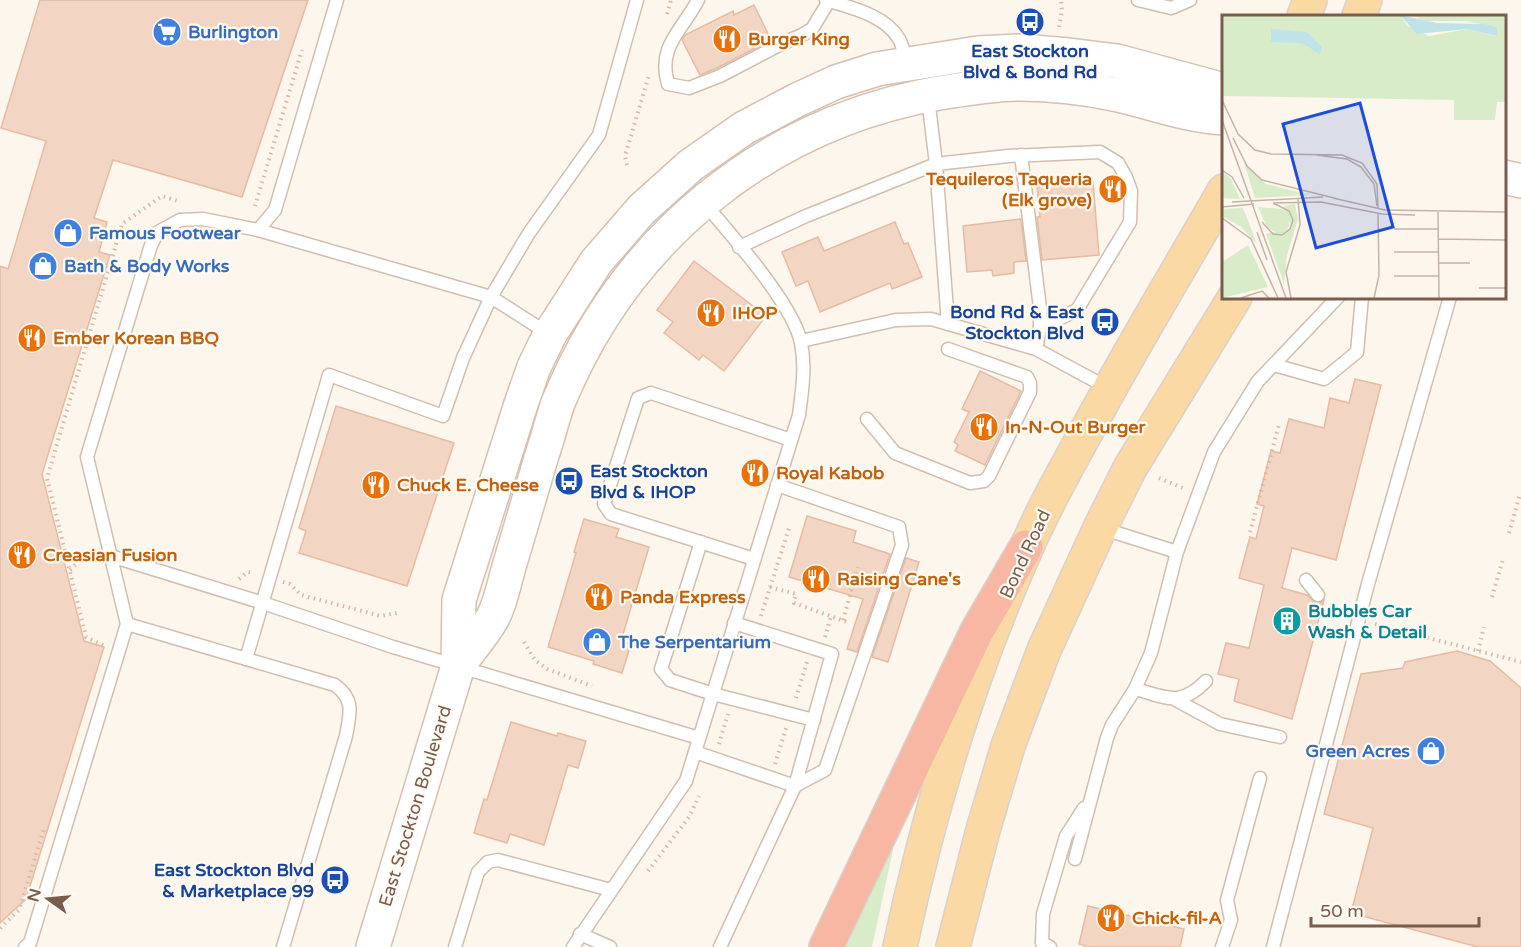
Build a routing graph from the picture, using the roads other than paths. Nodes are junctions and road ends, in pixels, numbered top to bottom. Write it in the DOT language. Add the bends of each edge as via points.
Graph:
graph roads {
  1 [pos="337,0"];
  2 [pos="637,0"];
  3 [pos="698,0"];
  4 [pos="828,0"];
  5 [pos="1138,0"];
  6 [pos="1190,0"];
  7 [pos="1310,0"];
  8 [pos="1365,0"];
  9 [pos="1304,15"];
  10 [pos="1359,15"];
  11 [pos="906,63"];
  12 [pos="839,81"];
  13 [pos="1222,93"];
  14 [pos="927,95"];
  15 [pos="1222,118"];
  16 [pos="1021,155"];
  17 [pos="936,164"];
  18 [pos="1506,178"];
  19 [pos="1521,182"];
  20 [pos="1222,194"];
  21 [pos="702,201"];
  22 [pos="258,230"];
  23 [pos="739,247"];
  24 [pos="491,297"];
  25 [pos="1234,298"];
  26 [pos="1337,298"];
  27 [pos="1362,298"];
  28 [pos="1450,298"];
  29 [pos="948,324"];
  30 [pos="1040,328"];
  31 [pos="550,334"];
  32 [pos="801,341"];
  33 [pos="948,349"];
  34 [pos="1036,349"];
  35 [pos="1274,364"];
  36 [pos="1109,389"];
  37 [pos="867,418"];
  38 [pos="791,440"];
  39 [pos="777,485"];
  40 [pos="1100,528"];
  41 [pos="701,542"];
  42 [pos="1026,548"];
  43 [pos="1178,552"];
  44 [pos="111,556"];
  45 [pos="754,559"];
  46 [pos="1306,580"];
  47 [pos="1318,595"];
  48 [pos="263,603"];
  49 [pos="734,623"];
  50 [pos="127,624"];
  51 [pos="246,659"];
  52 [pos="458,666"];
  53 [pos="1206,681"];
  54 [pos="1134,689"];
  55 [pos="713,694"];
  56 [pos="1176,700"];
  57 [pos="814,720"];
  58 [pos="1280,737"];
  59 [pos="699,738"];
  60 [pos="695,752"];
  61 [pos="1260,778"];
  62 [pos="795,786"];
  63 [pos="1092,797"];
  64 [pos="1075,859"];
  65 [pos="611,890"];
  66 [pos="580,934"];
  67 [pos="26,947"];
  68 [pos="283,947"];
  69 [pos="372,947"];
  70 [pos="455,947"];
  71 [pos="573,947"];
  72 [pos="610,947"];
  73 [pos="720,947"];
  74 [pos="826,947"];
  75 [pos="900,947"];
  76 [pos="953,947"];
  77 [pos="1050,947"];
  78 [pos="1222,947"];
  79 [pos="1273,947"];
  1 -- 22 [label="lane" via="275,210"];
  2 -- 24 [label="lane" via="599,135 528,233"];
  3 -- 4 [label="lane" via="668,49 664,69 668,84 689,88 802,35 812,29"];
  4 -- 11 [label="lane" via="892,28 901,42"];
  5 -- 6 [label="lane" via="1171,8"];
  7 -- 9 [label="main road"];
  8 -- 10 [label="main road"];
  11 -- 12 [label="street, East Stockton Boulevard"];
  11 -- 13 [label="street, East Stockton Boulevard" via="978,53 1069,55 1117,62"];
  12 -- 21 [label="street" via="824,106 762,138 711,171 702,184"];
  12 -- 31 [label="street, East Stockton Boulevard" via="744,128 691,165 642,209 596,262"];
  14 -- 15 [label="street, East Stockton Boulevard" via="969,88 1044,85 1117,95 1201,117"];
  14 -- 17 [label="lane"];
  14 -- 21 [label="street, East Stockton Boulevard" via="855,114 817,130 768,155"];
  16 -- 17 [label="lane"];
  16 -- 30 [label="lane"];
  16 -- 30 [label="lane" via="1100,152 1118,163 1131,191 1130,222 1077,310"];
  17 -- 23 [label="lane"];
  17 -- 29 [label="lane"];
  18 -- 19 [label="street"];
  20 -- 36 [label="main road, Bond Road"];
  21 -- 23 [label="lane"];
  21 -- 52 [label="street, East Stockton Boulevard" via="632,274 574,367 557,406 495,611"];
  22 -- 24 [label="lane"];
  22 -- 44 [label="lane" via="203,219 180,220 158,232 150,245 87,457"];
  23 -- 32 [label="lane" via="772,287"];
  24 -- 31 [label="lane"];
  24 -- 48 [label="lane" via="463,358 443,416 330,375"];
  25 -- 40 [label="main road" via="1130,468"];
  26 -- 35 [label="lane"];
  27 -- 35 [label="lane" via="1357,352 1324,379"];
  28 -- 79 [label="lane" via="1368,584"];
  29 -- 32 [label="lane" via="931,319 896,320"];
  29 -- 34 [label="lane"];
  30 -- 34 [label="lane"];
  31 -- 52 [label="street, East Stockton Boulevard" via="521,404 459,600"];
  32 -- 38 [label="lane" via="804,377"];
  33 -- 37 [label="lane" via="1027,377 1030,383 1030,392 984,481 970,483 895,453"];
  34 -- 36 [label="lane"];
  35 -- 43 [label="lane" via="1258,381 1214,452"];
  36 -- 42 [label="main road, Bond Road"];
  38 -- 39 [label="lane"];
  38 -- 41 [label="lane" via="651,393 638,398 604,504 611,514"];
  39 -- 45 [label="lane"];
  39 -- 62 [label="lane" via="899,527 902,545 825,770"];
  40 -- 43 [label="lane"];
  40 -- 76 [label="main road" via="1044,650 1008,746"];
  41 -- 45 [label="lane"];
  41 -- 55 [label="lane" via="661,669 670,680"];
  42 -- 74 [label="highway" via="977,632"];
  42 -- 75 [label="main road, Bond Road" via="963,713 917,871"];
  43 -- 54 [label="lane" via="1151,653"];
  44 -- 48 [label="lane"];
  44 -- 50 [label="lane"];
  45 -- 49 [label="lane"];
  46 -- 47 [label="lane"];
  48 -- 51 [label="lane"];
  48 -- 52 [label="lane"];
  49 -- 55 [label="lane"];
  49 -- 57 [label="lane" via="832,654"];
  50 -- 51 [label="lane"];
  50 -- 67 [label="lane"];
  51 -- 68 [label="lane" via="335,685 349,701 346,736"];
  52 -- 59 [label="lane"];
  52 -- 69 [label="street, East Stockton Boulevard"];
  53 -- 56 [label="lane" via="1195,692"];
  54 -- 56 [label="lane"];
  54 -- 63 [label="lane" via="1112,725"];
  55 -- 57 [label="lane"];
  55 -- 59 [label="lane"];
  56 -- 58 [label="lane" via="1220,724"];
  57 -- 62 [label="lane"];
  59 -- 60 [label="lane"];
  60 -- 62 [label="lane"];
  60 -- 65 [label="lane" via="686,781"];
  61 -- 78 [label="lane" via="1227,900 1231,920"];
  62 -- 73 [label="lane"];
  63 -- 64 [label="lane"];
  63 -- 77 [label="lane" via="1066,836 1043,914 1042,943"];
  65 -- 66 [label="lane"];
  65 -- 70 [label="lane" via="498,860 488,862 478,872"];
  66 -- 71 [label="lane"];
  66 -- 72 [label="lane"];
}
